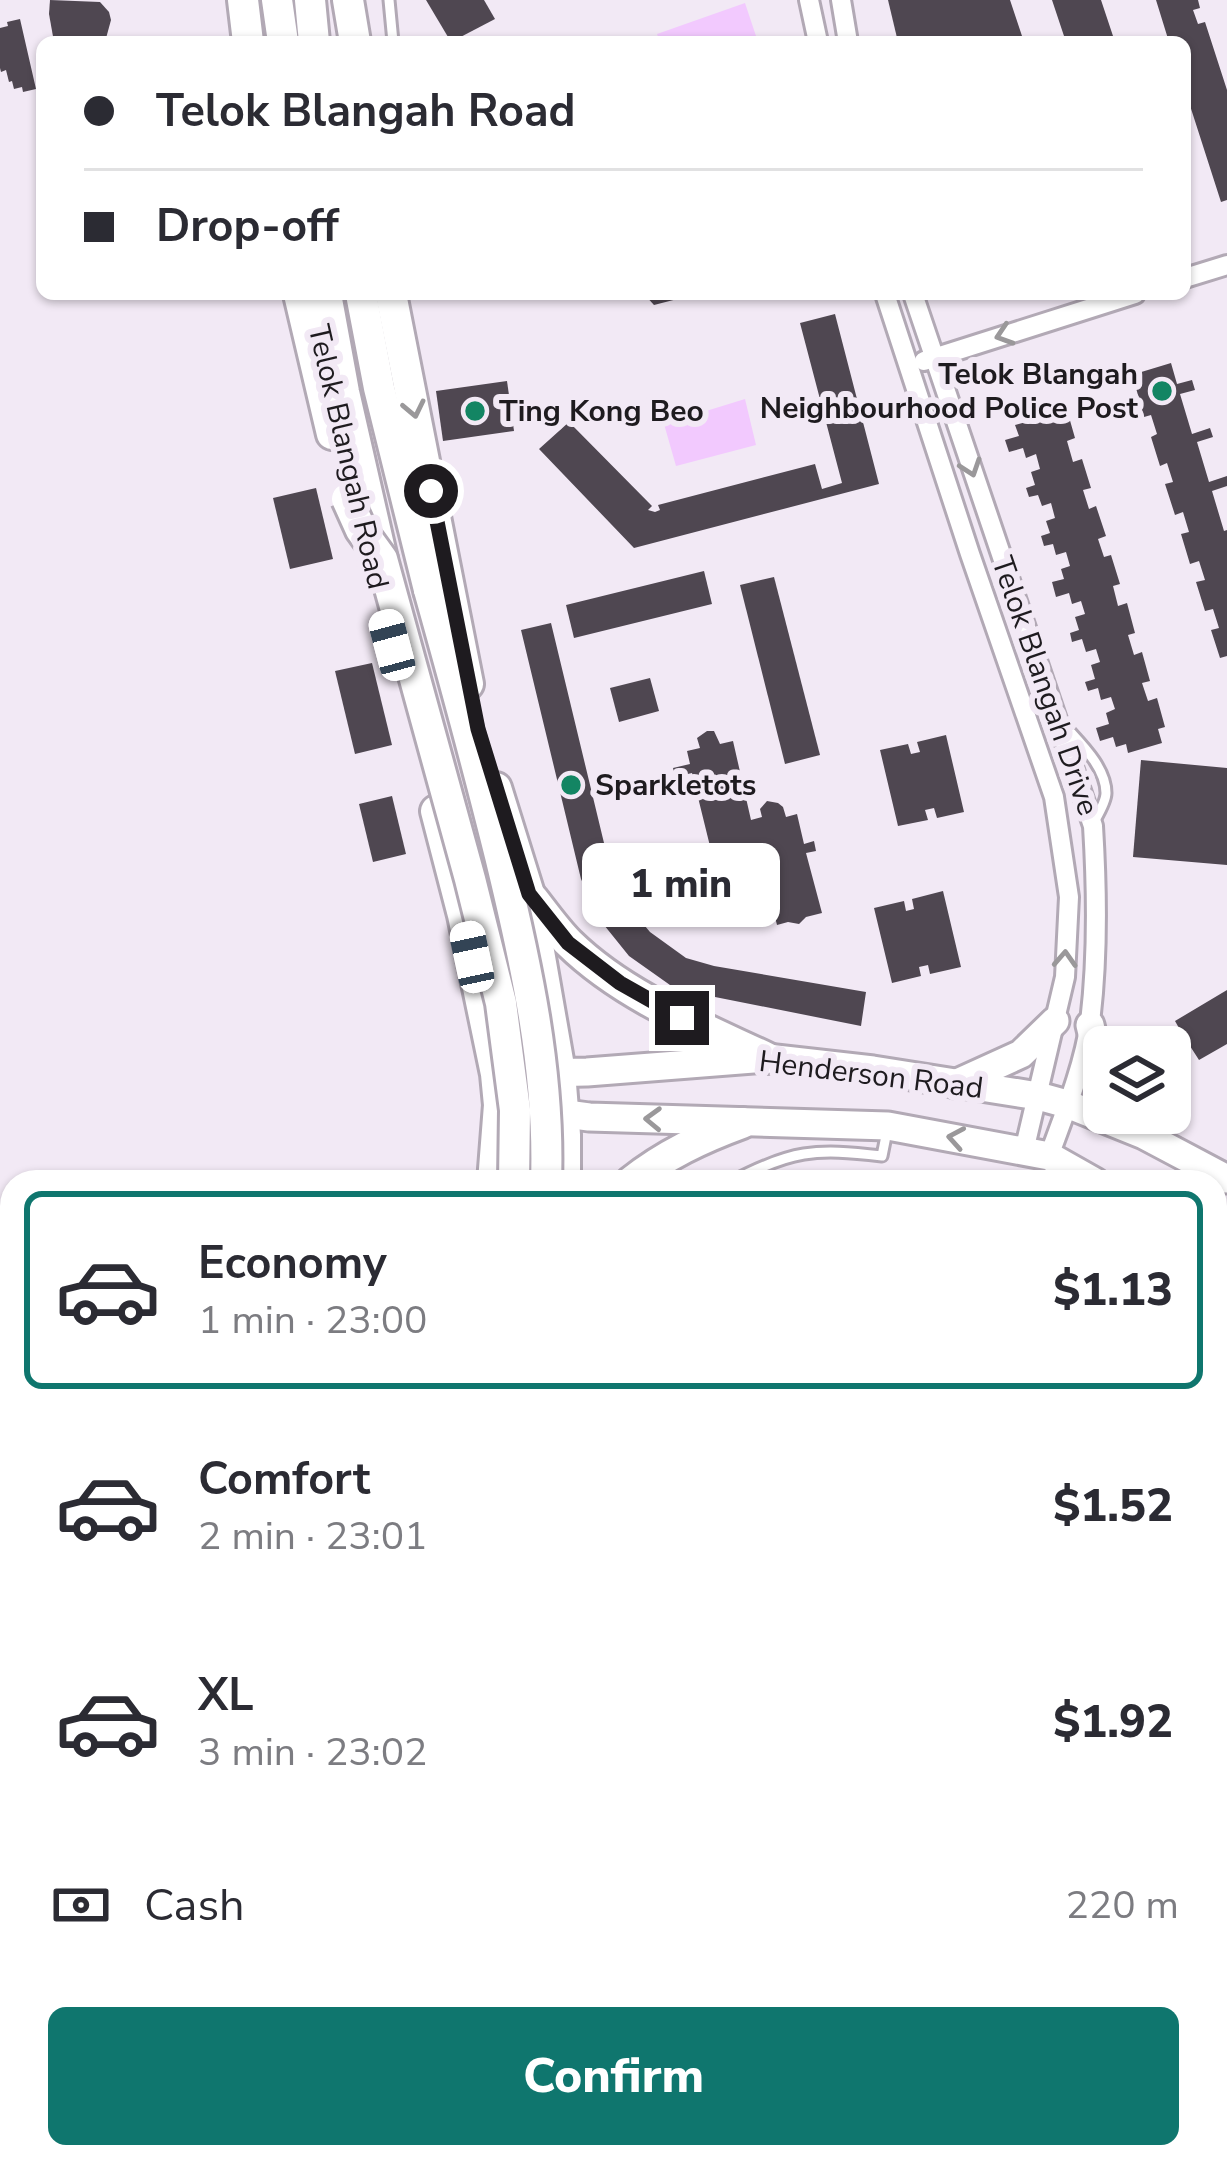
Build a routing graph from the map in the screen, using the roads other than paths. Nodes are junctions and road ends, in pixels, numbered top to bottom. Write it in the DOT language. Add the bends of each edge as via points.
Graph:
graph roads {
  1 [pos="243,0"];
  2 [pos="268,0"];
  3 [pos="278,0"];
  4 [pos="310,0"];
  5 [pos="349,0"];
  6 [pos="389,0"];
  7 [pos="809,0"];
  8 [pos="841,0"];
  9 [pos="247,36"];
  10 [pos="272,36"];
  11 [pos="282,36"];
  12 [pos="313,36"];
  13 [pos="354,36"];
  14 [pos="392,36"];
  15 [pos="817,36"];
  16 [pos="847,36"];
  17 [pos="1227,265"];
  18 [pos="1191,276"];
  19 [pos="300,300"];
  20 [pos="313,300"];
  21 [pos="327,300"];
  22 [pos="362,300"];
  23 [pos="392,300"];
  24 [pos="887,300"];
  25 [pos="915,300"];
  26 [pos="1116,300"];
  27 [pos="934,357"];
  28 [pos="908,367"];
  29 [pos="382,559"];
  30 [pos="478,729"];
  31 [pos="423,758"];
  32 [pos="529,894"];
  33 [pos="1055,1021"];
  34 [pos="1090,1025"];
  35 [pos="766,1058"];
  36 [pos="560,1072"];
  37 [pos="955,1084"];
  38 [pos="498,1090"];
  39 [pos="1038,1096"];
  40 [pos="1067,1104"];
  41 [pos="564,1114"];
  42 [pos="742,1123"];
  43 [pos="888,1126"];
  44 [pos="1144,1135"];
  45 [pos="1036,1154"];
  46 [pos="495,1170"];
  47 [pos="514,1170"];
  48 [pos="546,1170"];
  49 [pos="565,1170"];
  50 [pos="646,1170"];
  51 [pos="753,1170"];
  52 [pos="1070,1170"];
  53 [pos="1210,1170"];
  1 -- 9 [label="main road"];
  2 -- 10 [label="main road"];
  3 -- 11 [label="main road"];
  4 -- 12 [label="main road"];
  5 -- 13 [label="main road"];
  6 -- 14 [label="lane"];
  7 -- 15 [label="street"];
  8 -- 16 [label="street"];
  17 -- 18 [label="street"];
  19 -- 29 [label="main road, bridge" via="347,499"];
  20 -- 31 [label="main road, Telok Blangah Road" via="350,484"];
  21 -- 29 [label="main road"];
  22 -- 48 [label="main road, bridge" via="520,939 542,1062"];
  23 -- 30 [label="main road, one-way"];
  24 -- 28 [label="street, Telok Blangah Drive"];
  25 -- 27 [label="street, Telok Blangah Drive"];
  26 -- 27 [label="street, one-way"];
  27 -- 28 [label="street"];
  27 -- 34 [label="street, Telok Blangah Drive, one-way" via="1093,826"];
  33 -- 28 [label="street, Telok Blangah Drive, one-way" via="1069,897 1054,797"];
  29 -- 47 [label="main road, bridge" via="501,1003"];
  30 -- 31 [label="main road" via="458,758"];
  30 -- 32 [label="main road"];
  31 -- 38 [label="main road, Telok Blangah Road"];
  32 -- 35 [label="main road" via="568,943 620,983"];
  32 -- 36 [label="main road"];
  33 -- 37 [label="main road" via="1022,1054"];
  33 -- 39 [label="street, Telok Blangah Drive"];
  34 -- 40 [label="street, Telok Blangah Drive"];
  35 -- 36 [label="main road, Henderson Road"];
  35 -- 37 [label="main road, Henderson Road"];
  36 -- 38 [label="main road, Henderson Road"];
  36 -- 41 [label="main road"];
  37 -- 39 [label="main road, Henderson Road"];
  38 -- 41 [label="main road, Henderson Road"];
  38 -- 46 [label="main road, Telok Blangah Road"];
  39 -- 40 [label="main road, Henderson Road"];
  39 -- 45 [label="street, Telok Blangah Drive"];
  40 -- 44 [label="main road, Henderson Road"];
  40 -- 45 [label="street, Telok Blangah Drive"];
  42 -- 41 [label="main road, Henderson Road, one-way"];
  41 -- 49 [label="main road"];
  42 -- 43 [label="main road, Henderson Road"];
  42 -- 50 [label="main road"];
  45 -- 43 [label="main road, Henderson Road, one-way"];
  43 -- 51 [label="lane" via="882,1156 830,1150"];
  44 -- 53 [label="main road, Henderson Road"];
  45 -- 52 [label="main road, Henderson Road"];
}
